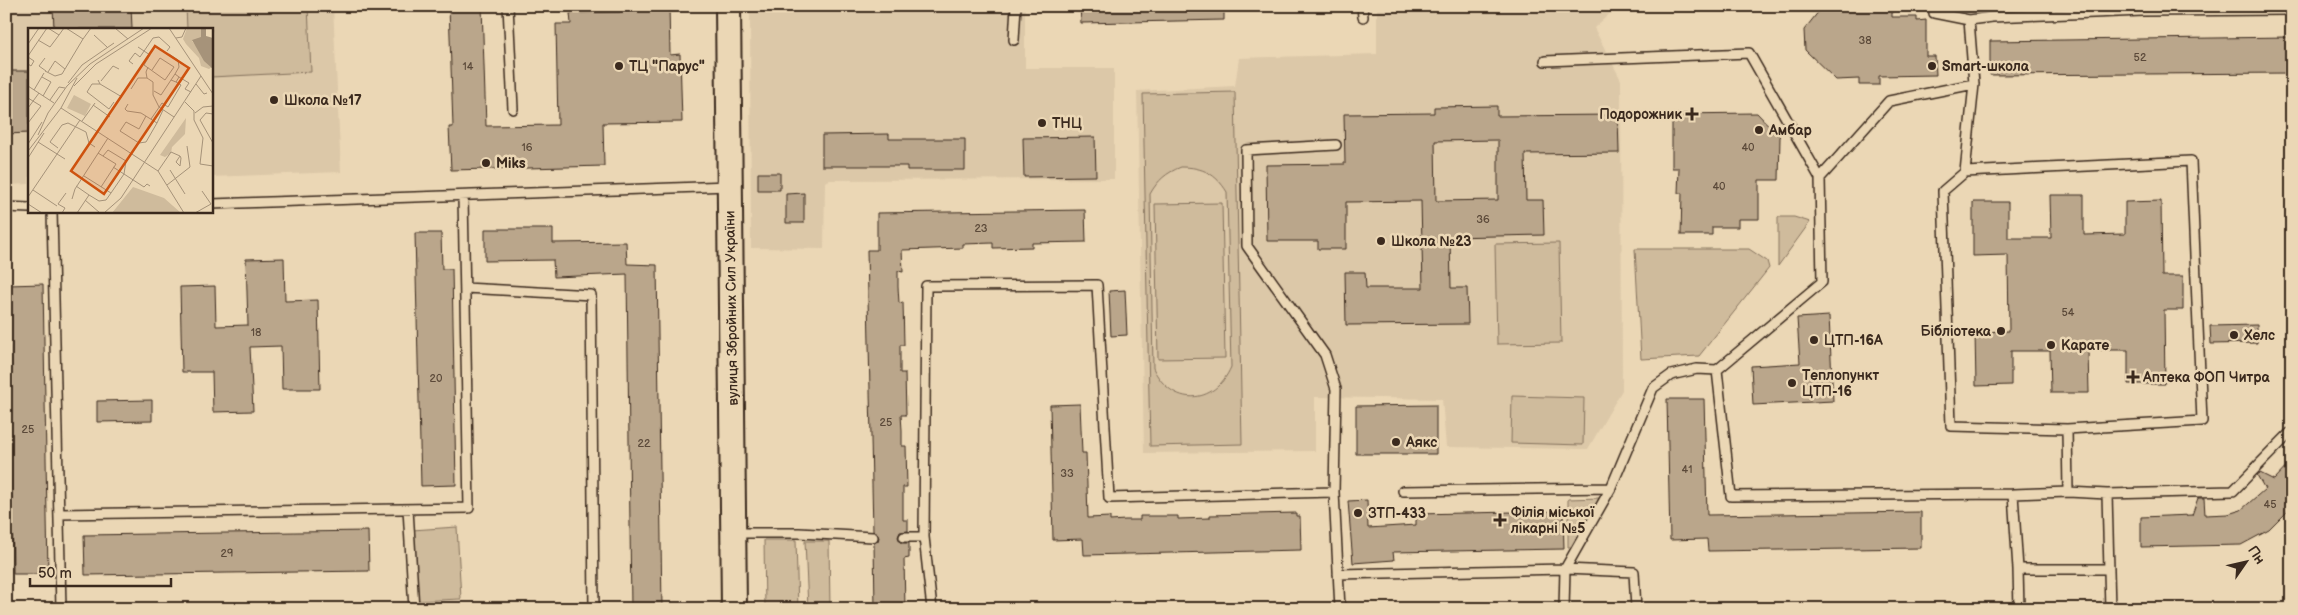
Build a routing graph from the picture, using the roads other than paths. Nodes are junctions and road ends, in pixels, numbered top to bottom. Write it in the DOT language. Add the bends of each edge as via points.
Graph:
graph roads {
  1 [pos="508,6"];
  2 [pos="728,6"];
  3 [pos="1016,6"];
  4 [pos="1362,6"];
  5 [pos="1934,6"];
  6 [pos="2143,8"];
  7 [pos="2292,10"];
  8 [pos="1363,17"];
  9 [pos="1970,20"];
  10 [pos="1014,40"];
  11 [pos="1545,60"];
  12 [pos="1974,84"];
  13 [pos="514,109"];
  14 [pos="1336,145"];
  15 [pos="1965,172"];
  16 [pos="1820,178"];
  17 [pos="730,186"];
  18 [pos="463,196"];
  19 [pos="212,204"];
  20 [pos="6,207"];
  21 [pos="28,208"];
  22 [pos="52,212"];
  23 [pos="465,288"];
  24 [pos="1717,370"];
  25 [pos="2067,429"];
  26 [pos="2292,431"];
  27 [pos="1611,488"];
  28 [pos="1403,491"];
  29 [pos="1334,492"];
  30 [pos="2068,492"];
  31 [pos="2013,494"];
  32 [pos="2107,494"];
  33 [pos="408,509"];
  34 [pos="59,514"];
  35 [pos="733,533"];
  36 [pos="874,537"];
  37 [pos="904,537"];
  38 [pos="924,537"];
  39 [pos="1565,569"];
  40 [pos="2018,569"];
  41 [pos="2108,569"];
  42 [pos="1338,574"];
  43 [pos="61,609"];
  44 [pos="414,609"];
  45 [pos="594,609"];
  46 [pos="734,609"];
  47 [pos="932,609"];
  48 [pos="1340,609"];
  49 [pos="1564,609"];
  50 [pos="1636,609"];
  51 [pos="2019,609"];
  52 [pos="2110,609"];
  1 -- 13 [label="lane"];
  2 -- 17 [label="street, вулиця Збройних Сил України"];
  3 -- 10 [label="lane"];
  4 -- 8 [label="lane"];
  5 -- 9 [label="lane" via="1934,13"];
  6 -- 7 [label="lane"];
  6 -- 9 [label="lane"];
  9 -- 12 [label="lane"];
  11 -- 16 [label="lane" via="1749,53"];
  12 -- 15 [label="lane"];
  12 -- 16 [label="lane" via="1890,102"];
  14 -- 29 [label="lane" via="1246,150 1247,246 1325,354 1336,389"];
  15 -- 25 [label="lane" via="1943,191 1950,426"];
  15 -- 25 [label="lane" via="2191,161 2202,420"];
  16 -- 24 [label="lane" via="1822,282"];
  17 -- 18 [label="lane"];
  17 -- 35 [label="street, вулиця Збройних Сил України"];
  18 -- 19 [label="lane"];
  18 -- 23 [label="lane"];
  20 -- 21 [label="lane"];
  22 -- 34 [label="lane"];
  23 -- 33 [label="lane" via="469,508"];
  23 -- 45 [label="lane" via="590,295"];
  24 -- 27 [label="lane" via="1696,369 1671,375 1653,388"];
  24 -- 31 [label="lane" via="1731,496"];
  25 -- 30 [label="lane"];
  26 -- 32 [label="lane" via="2233,490"];
  27 -- 28 [label="lane"];
  27 -- 39 [label="lane"];
  29 -- 38 [label="lane" via="1108,498 1097,285 926,286"];
  29 -- 42 [label="lane"];
  30 -- 31 [label="lane"];
  30 -- 32 [label="lane"];
  31 -- 40 [label="lane"];
  32 -- 41 [label="lane"];
  33 -- 34 [label="lane"];
  33 -- 44 [label="lane"];
  34 -- 43 [label="lane"];
  35 -- 36 [label="lane"];
  35 -- 46 [label="street, вулиця Збройних Сил України"];
  37 -- 38 [label="lane"];
  38 -- 47 [label="lane"];
  39 -- 42 [label="lane"];
  39 -- 49 [label="lane"];
  39 -- 50 [label="lane" via="1634,572"];
  40 -- 41 [label="lane"];
  40 -- 51 [label="lane"];
  41 -- 52 [label="lane"];
  42 -- 48 [label="lane"];
}
